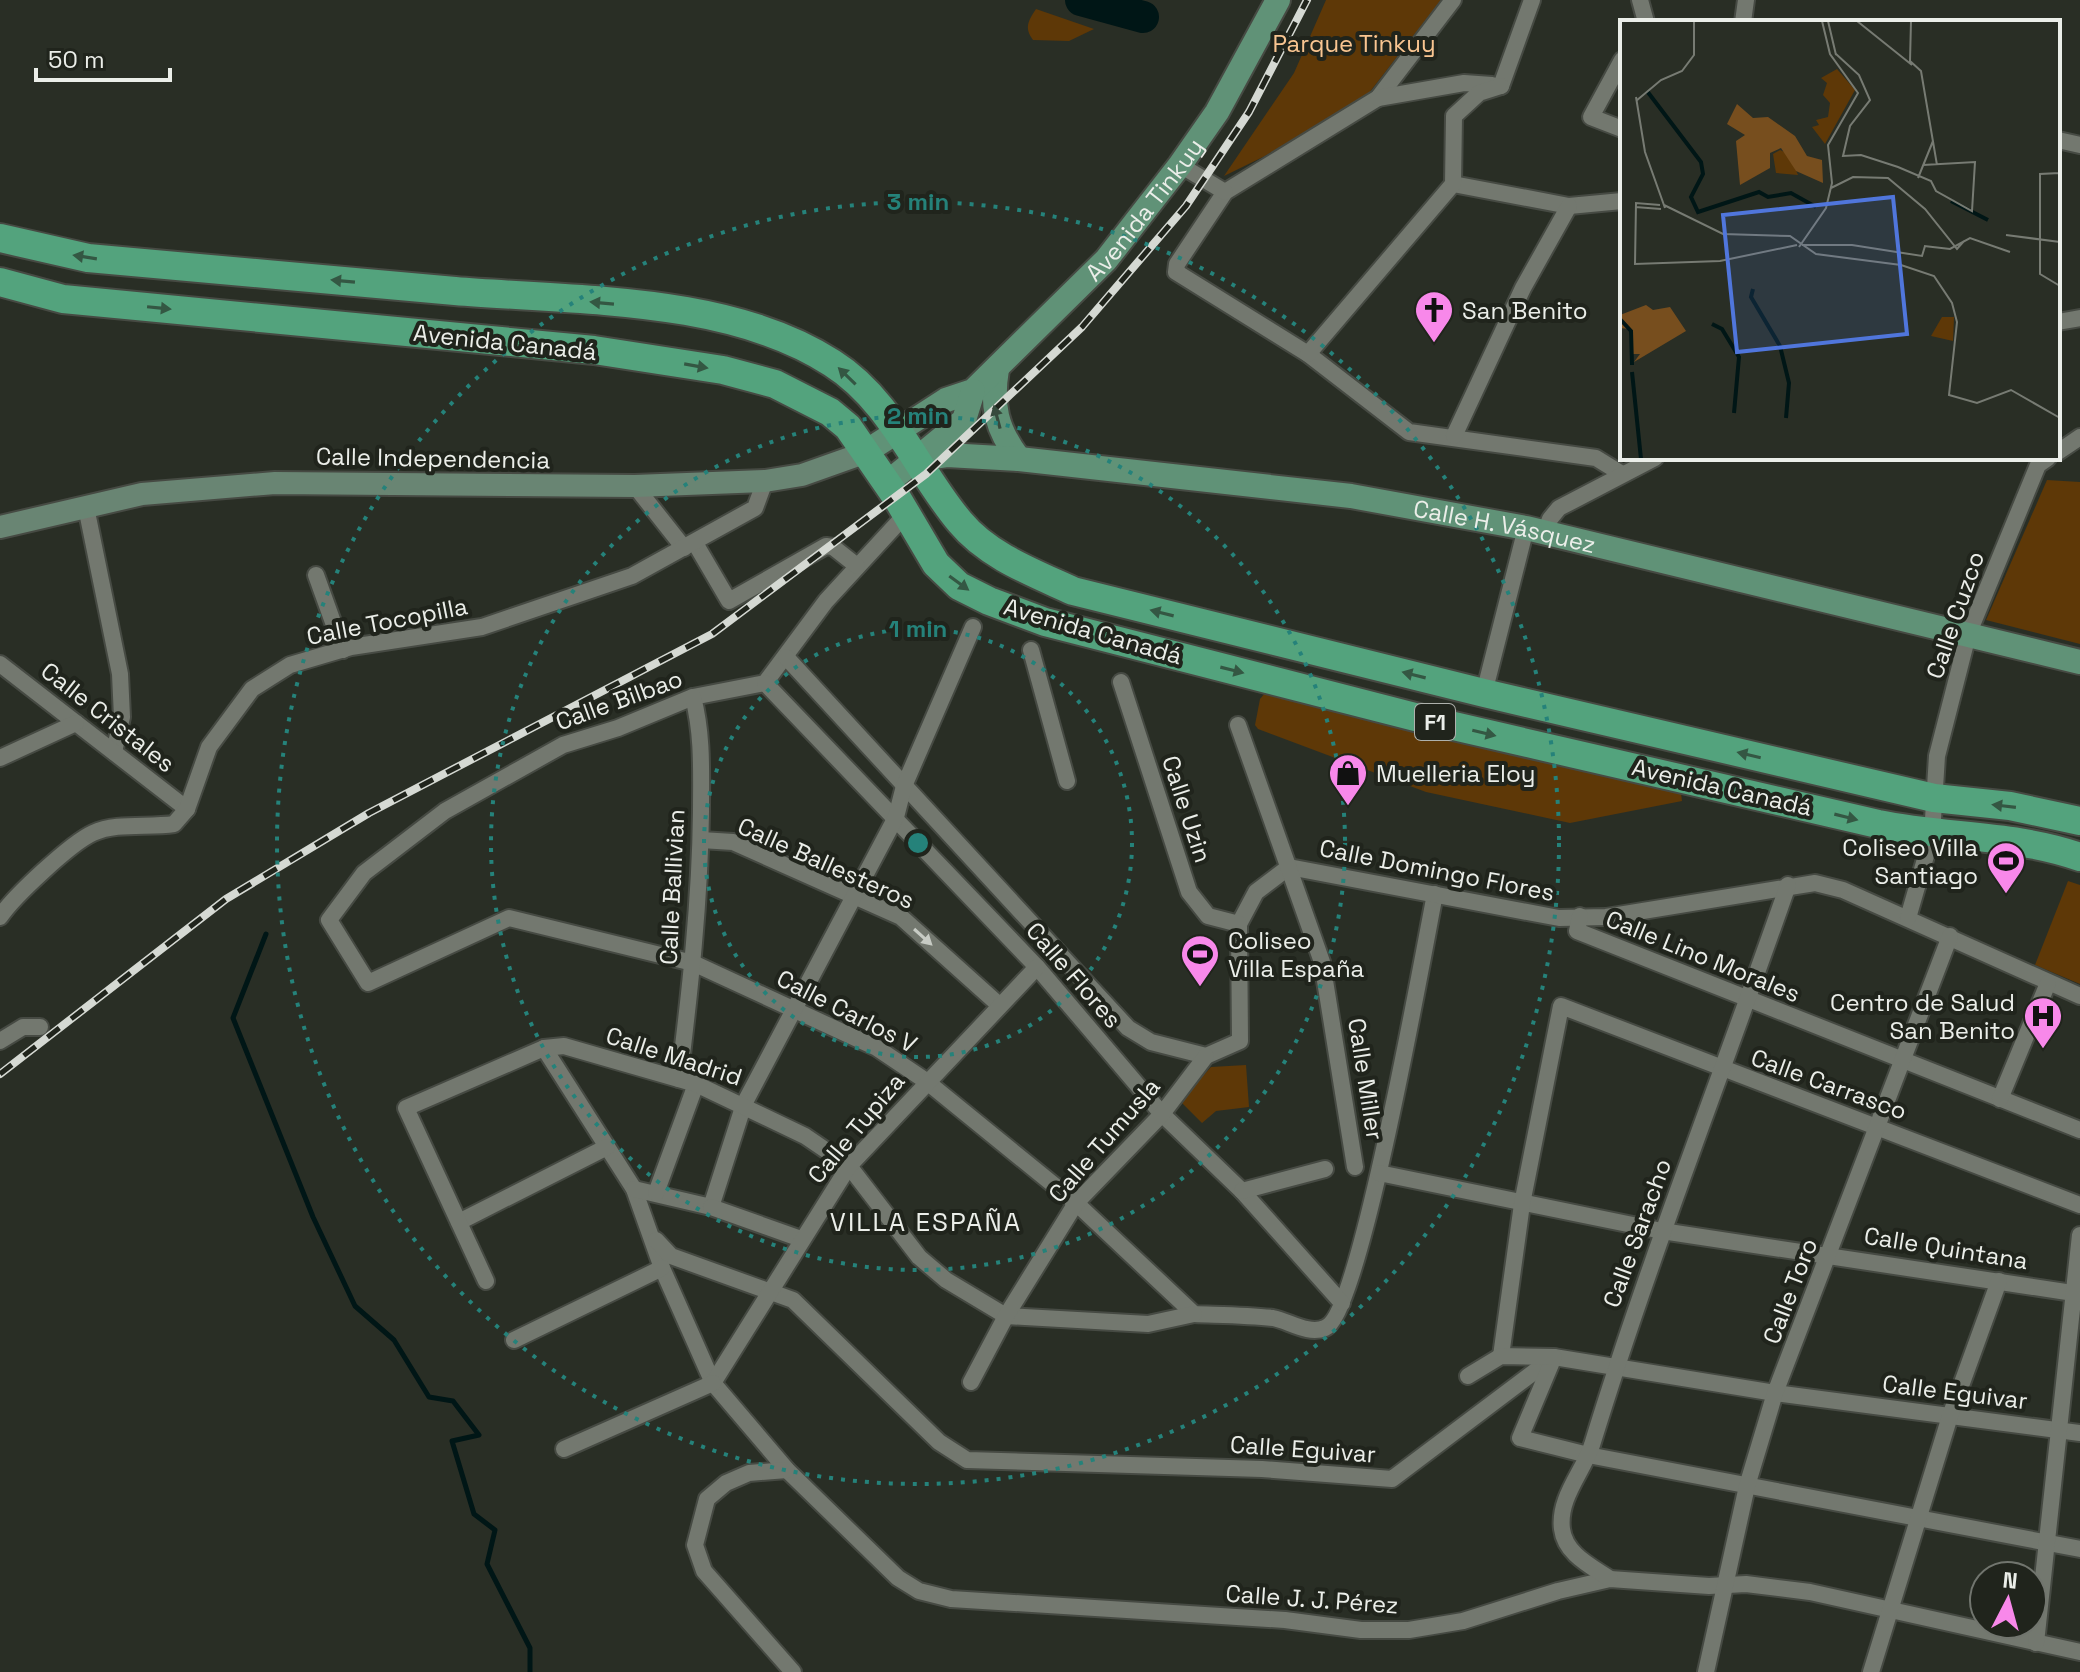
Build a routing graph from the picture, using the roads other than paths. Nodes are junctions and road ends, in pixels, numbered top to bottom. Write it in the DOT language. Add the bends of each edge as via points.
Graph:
graph roads {
  1 [pos="1278,0"];
  2 [pos="1453,0"];
  3 [pos="1532,0"];
  4 [pos="1640,0"];
  5 [pos="1746,0"];
  6 [pos="1645,20"];
  7 [pos="1743,20"];
  8 [pos="1620,64"];
  9 [pos="1501,86"];
  10 [pos="1378,98"];
  11 [pos="1620,128"];
  12 [pos="2060,140"];
  13 [pos="2080,145"];
  14 [pos="1180,165"];
  15 [pos="1453,184"];
  16 [pos="1225,192"];
  17 [pos="1620,201"];
  18 [pos="1569,206"];
  19 [pos="0,238"];
  20 [pos="0,282"];
  21 [pos="2080,318"];
  22 [pos="2060,322"];
  23 [pos="1308,354"];
  24 [pos="997,369"];
  25 [pos="973,391"];
  26 [pos="902,432"];
  27 [pos="1454,436"];
  28 [pos="2080,437"];
  29 [pos="2060,451"];
  30 [pos="864,453"];
  31 [pos="918,459"];
  32 [pos="1019,459"];
  33 [pos="1651,460"];
  34 [pos="2045,460"];
  35 [pos="1622,474"];
  36 [pos="765,481"];
  37 [pos="886,484"];
  38 [pos="635,486"];
  39 [pos="86,507"];
  40 [pos="906,514"];
  41 [pos="961,524"];
  42 [pos="0,527"];
  43 [pos="1536,531"];
  44 [pos="689,545"];
  45 [pos="928,553"];
  46 [pos="857,566"];
  47 [pos="316,575"];
  48 [pos="973,627"];
  49 [pos="1968,635"];
  50 [pos="343,650"];
  51 [pos="1031,650"];
  52 [pos="786,657"];
  53 [pos="2080,662"];
  54 [pos="0,664"];
  55 [pos="1121,682"];
  56 [pos="765,683"];
  57 [pos="1484,693"];
  58 [pos="693,697"];
  59 [pos="76,723"];
  60 [pos="1238,725"];
  61 [pos="114,752"];
  62 [pos="0,758"];
  63 [pos="1067,781"];
  64 [pos="904,786"];
  65 [pos="1934,798"];
  66 [pos="187,809"];
  67 [pos="896,817"];
  68 [pos="2080,821"];
  69 [pos="1932,835"];
  70 [pos="701,840"];
  71 [pos="2080,857"];
  72 [pos="1289,867"];
  73 [pos="1788,885"];
  74 [pos="1435,894"];
  75 [pos="853,896"];
  76 [pos="0,917"];
  77 [pos="1908,918"];
  78 [pos="1578,923"];
  79 [pos="1239,924"];
  80 [pos="1950,936"];
  81 [pos="693,963"];
  82 [pos="1037,967"];
  83 [pos="368,983"];
  84 [pos="2048,983"];
  85 [pos="2080,996"];
  86 [pos="1747,1001"];
  87 [pos="998,1004"];
  88 [pos="793,1008"];
  89 [pos="40,1027"];
  90 [pos="0,1041"];
  91 [pos="544,1048"];
  92 [pos="1206,1056"];
  93 [pos="1902,1060"];
  94 [pos="1722,1070"];
  95 [pos="926,1081"];
  96 [pos="688,1082"];
  97 [pos="2000,1099"];
  98 [pos="744,1104"];
  99 [pos="1162,1114"];
  100 [pos="1877,1126"];
  101 [pos="2080,1130"];
  102 [pos="607,1147"];
  103 [pos="849,1166"];
  104 [pos="1355,1167"];
  105 [pos="1325,1169"];
  106 [pos="1379,1173"];
  107 [pos="634,1189"];
  108 [pos="1242,1191"];
  109 [pos="656,1193"];
  110 [pos="1076,1203"];
  111 [pos="1522,1204"];
  112 [pos="2080,1205"];
  113 [pos="711,1207"];
  114 [pos="459,1222"];
  115 [pos="1662,1231"];
  116 [pos="2080,1235"];
  117 [pos="652,1236"];
  118 [pos="801,1239"];
  119 [pos="1831,1255"];
  120 [pos="662,1268"];
  121 [pos="486,1281"];
  122 [pos="1999,1281"];
  123 [pos="771,1290"];
  124 [pos="2078,1294"];
  125 [pos="1342,1303"];
  126 [pos="1194,1314"];
  127 [pos="1006,1316"];
  128 [pos="514,1340"];
  129 [pos="1501,1356"];
  130 [pos="1554,1357"];
  131 [pos="1615,1370"];
  132 [pos="1468,1376"];
  133 [pos="971,1382"];
  134 [pos="713,1383"];
  135 [pos="1775,1393"];
  136 [pos="1950,1416"];
  137 [pos="2057,1429"];
  138 [pos="2080,1433"];
  139 [pos="564,1449"];
  140 [pos="1588,1455"];
  141 [pos="787,1470"];
  142 [pos="1747,1486"];
  143 [pos="1920,1518"];
  144 [pos="2045,1542"];
  145 [pos="2080,1549"];
  146 [pos="1610,1579"];
  147 [pos="1725,1585"];
  148 [pos="1888,1611"];
  149 [pos="2036,1643"];
  150 [pos="2080,1652"];
  151 [pos="793,1672"];
  152 [pos="1706,1672"];
  153 [pos="1871,1672"];
  1 -- 14 [label="main road, Avenida Tinkuy" via="1217,112"];
  2 -- 10 [label="street"];
  3 -- 9 [label="street"];
  4 -- 6 [label="street"];
  5 -- 7 [label="street"];
  8 -- 11 [label="street" via="1591,117"];
  9 -- 10 [label="street" via="1464,83"];
  9 -- 15 [label="street" via="1479,93 1454,116"];
  10 -- 16 [label="street"];
  12 -- 13 [label="street"];
  14 -- 16 [label="street"];
  14 -- 24 [label="main road, Avenida Tinkuy" via="1106,260"];
  15 -- 18 [label="street"];
  15 -- 23 [label="street"];
  16 -- 23 [label="street" via="1176,272"];
  17 -- 18 [label="street"];
  18 -- 27 [label="street" via="1523,288"];
  26 -- 19 [label="highway, Avenida Canadá, one-way" via="834,364 782,336 714,318 640,306 88,258"];
  20 -- 30 [label="highway, Avenida Canadá, one-way" via="63,299 594,350 723,370 775,384 830,412 848,427"];
  21 -- 22 [label="street"];
  23 -- 27 [label="street" via="1409,432"];
  24 -- 25 [label="main road, Avenida Tinkuy"];
  32 -- 24 [label="main road, one-way" via="994,411"];
  25 -- 26 [label="main road, Avenida Tinkuy" via="946,400"];
  25 -- 31 [label="main road, Avenida Tinkuy" via="964,420"];
  26 -- 30 [label="main road, Avenida Tinkuy"];
  26 -- 31 [label="highway, Avenida Canadá / F1"];
  27 -- 35 [label="street" via="1596,458"];
  28 -- 29 [label="street"];
  30 -- 36 [label="street, Calle Independencia" via="802,475"];
  30 -- 37 [label="highway, Avenida Canadá / F1"];
  31 -- 32 [label="main road, Calle H. Vásquez"];
  31 -- 37 [label="main road, Avenida Tinkuy"];
  31 -- 41 [label="highway, Avenida Canadá / F1"];
  32 -- 43 [label="main road, Calle H. Vásquez" via="1351,496"];
  33 -- 35 [label="street"];
  34 -- 49 [label="street, Calle Cuzco" via="2038,465"];
  35 -- 43 [label="street" via="1559,508"];
  36 -- 38 [label="street, Calle Independencia"];
  36 -- 44 [label="street, Calle Tocopilla" via="755,508"];
  37 -- 40 [label="highway, Avenida Canadá / F1"];
  38 -- 39 [label="street, Calle Independencia" via="275,483 142,494"];
  38 -- 44 [label="street"];
  39 -- 42 [label="street, Calle Independencia"];
  39 -- 61 [label="street" via="120,674 122,717"];
  40 -- 45 [label="highway, Avenida Canadá / F1"];
  40 -- 46 [label="street"];
  41 -- 45 [label="highway"];
  57 -- 41 [label="highway, Avenida Canadá / F1, one-way" via="1073,591 1014,564"];
  43 -- 49 [label="main road, Calle H. Vásquez"];
  43 -- 57 [label="street"];
  44 -- 46 [label="street" via="729,601 826,546"];
  44 -- 50 [label="street, Calle Tocopilla" via="632,576 482,627"];
  45 -- 69 [label="highway, Avenida Canadá / F1, one-way" via="959,586 1045,622 1419,718"];
  46 -- 52 [label="street"];
  47 -- 50 [label="street"];
  48 -- 64 [label="street"];
  49 -- 53 [label="main road, Calle H. Vásquez"];
  49 -- 65 [label="street, Calle Cuzco" via="1937,756"];
  50 -- 66 [label="street, Calle Tocopilla" via="290,665 252,689 209,747"];
  51 -- 63 [label="street"];
  52 -- 56 [label="street"];
  52 -- 64 [label="street"];
  54 -- 59 [label="street, Calle Cristales"];
  55 -- 79 [label="street, Calle Uzin" via="1189,892 1208,916"];
  56 -- 58 [label="street, Calle Bilbao"];
  56 -- 67 [label="street, Calle Flores"];
  65 -- 57 [label="highway, Avenida Canadá / F1, one-way"];
  58 -- 70 [label="street, Calle Ballivian" via="702,731"];
  58 -- 83 [label="street, Calle Bilbao" via="563,745 445,811 364,873 329,920"];
  59 -- 61 [label="street, Calle Cristales"];
  59 -- 62 [label="street"];
  60 -- 72 [label="street, Calle Miller"];
  61 -- 66 [label="street, Calle Cristales"];
  64 -- 67 [label="street"];
  64 -- 92 [label="street" via="1128,1028 1151,1042"];
  68 -- 65 [label="highway, Avenida Canadá / F1, one-way"];
  65 -- 69 [label="street"];
  66 -- 76 [label="street" via="174,824 92,833 11,901"];
  67 -- 75 [label="street"];
  67 -- 82 [label="street, Calle Flores"];
  69 -- 71 [label="highway, Avenida Canadá / F1" via="2028,841"];
  69 -- 77 [label="street"];
  70 -- 75 [label="street, Calle Ballesteros" via="733,842"];
  70 -- 81 [label="street, Calle Ballivian"];
  72 -- 74 [label="street, Calle Domingo Flores"];
  72 -- 79 [label="street, Calle Domingo Flores" via="1256,892"];
  72 -- 104 [label="street, Calle Miller" via="1322,962"];
  73 -- 77 [label="street, Calle Domingo Flores" via="1815,883 1843,890"];
  73 -- 78 [label="street, Calle Domingo Flores"];
  73 -- 86 [label="street, Calle Saracho"];
  74 -- 78 [label="street, Calle Domingo Flores"];
  74 -- 106 [label="street"];
  75 -- 87 [label="street, Calle Ballesteros, one-way" via="901,917"];
  75 -- 88 [label="street"];
  77 -- 80 [label="street, Calle Domingo Flores"];
  78 -- 86 [label="street, Calle Lino Morales"];
  79 -- 92 [label="street" via="1240,1041"];
  80 -- 84 [label="street, Calle Domingo Flores"];
  80 -- 93 [label="street, Calle Toro"];
  81 -- 83 [label="street, Calle Carlos V" via="509,918"];
  81 -- 88 [label="street, Calle Carlos V"];
  81 -- 96 [label="street, Calle Ballivian"];
  82 -- 87 [label="street, Calle Tupiza"];
  82 -- 99 [label="street, Calle Flores"];
  84 -- 85 [label="street, Calle Domingo Flores"];
  84 -- 97 [label="street"];
  86 -- 93 [label="street, Calle Lino Morales"];
  86 -- 94 [label="street, Calle Saracho"];
  87 -- 95 [label="street, Calle Tupiza"];
  88 -- 95 [label="street, Calle Carlos V" via="877,1048"];
  88 -- 98 [label="street"];
  89 -- 90 [label="street" via="23,1027"];
  91 -- 96 [label="street, Calle Madrid" via="564,1046"];
  91 -- 102 [label="street, Calle J. J. Pérez"];
  91 -- 114 [label="street, Calle Madrid" via="406,1108"];
  92 -- 99 [label="street, Calle Tumusla"];
  93 -- 97 [label="street, Calle Lino Morales"];
  93 -- 100 [label="street, Calle Toro"];
  94 -- 100 [label="street, Calle Carrasco"];
  94 -- 111 [label="street, Calle Carrasco" via="1561,1006"];
  94 -- 115 [label="street, Calle Saracho"];
  95 -- 103 [label="street, Calle Tupiza"];
  95 -- 110 [label="street, Calle Carlos V"];
  96 -- 98 [label="street, Calle Madrid"];
  96 -- 109 [label="street, Calle Ballivian"];
  97 -- 101 [label="street, Calle Lino Morales"];
  98 -- 103 [label="street, Calle Madrid"];
  98 -- 113 [label="street"];
  99 -- 108 [label="street, Calle Flores"];
  99 -- 110 [label="street, Calle Tumusla"];
  100 -- 112 [label="street, Calle Carrasco"];
  100 -- 119 [label="street, Calle Toro"];
  102 -- 107 [label="street, Calle J. J. Pérez"];
  102 -- 114 [label="street"];
  103 -- 118 [label="street, Calle Tupiza"];
  103 -- 127 [label="street, Calle Madrid" via="919,1257"];
  105 -- 108 [label="street"];
  106 -- 111 [label="street, Calle Quintana"];
  106 -- 125 [label="street"];
  107 -- 109 [label="street"];
  107 -- 117 [label="street, Calle J. J. Pérez"];
  108 -- 125 [label="street, Calle Flores"];
  109 -- 113 [label="street"];
  110 -- 126 [label="street, Calle Carlos V"];
  110 -- 127 [label="street, Calle Tumusla"];
  111 -- 115 [label="street, Calle Quintana"];
  111 -- 129 [label="street"];
  113 -- 118 [label="street"];
  114 -- 121 [label="street"];
  115 -- 119 [label="street, Calle Quintana"];
  115 -- 131 [label="street, Calle Saracho"];
  116 -- 124 [label="street"];
  117 -- 120 [label="street, Calle J. J. Pérez"];
  117 -- 123 [label="street, Calle Eguivar" via="671,1256"];
  118 -- 123 [label="street, Calle Tupiza"];
  119 -- 122 [label="street, Calle Quintana"];
  119 -- 135 [label="street, Calle Toro"];
  120 -- 128 [label="street"];
  120 -- 134 [label="street, Calle J. J. Pérez"];
  122 -- 124 [label="street, Calle Quintana"];
  122 -- 136 [label="street"];
  123 -- 130 [label="street, Calle Eguivar" via="793,1300 939,1442 967,1460 1262,1469 1392,1479"];
  123 -- 134 [label="street, Calle Tupiza"];
  124 -- 137 [label="street"];
  125 -- 126 [label="street" via="1324,1329 1275,1318"];
  126 -- 127 [label="street, Calle Madrid" via="1148,1324"];
  127 -- 133 [label="street, Calle Tumusla"];
  129 -- 130 [label="street"];
  129 -- 132 [label="street"];
  130 -- 131 [label="street, Calle Eguivar"];
  130 -- 140 [label="street" via="1520,1438"];
  131 -- 135 [label="street, Calle Eguivar"];
  131 -- 140 [label="street, Calle Saracho"];
  134 -- 139 [label="street"];
  134 -- 141 [label="street, Calle J. J. Pérez"];
  135 -- 136 [label="street, Calle Eguivar"];
  135 -- 142 [label="street, Calle Toro"];
  136 -- 137 [label="street, Calle Eguivar"];
  136 -- 143 [label="street"];
  137 -- 138 [label="street, Calle Eguivar"];
  137 -- 144 [label="street"];
  140 -- 142 [label="street"];
  140 -- 146 [label="street, Calle Saracho" via="1563,1509 1562,1530 1570,1550"];
  141 -- 146 [label="street, Calle J. J. Pérez" via="898,1578 919,1591 951,1599 1409,1630 1463,1621"];
  141 -- 151 [label="street" via="749,1473 726,1483 707,1499 695,1545 704,1571"];
  142 -- 143 [label="street"];
  142 -- 147 [label="street, Calle Toro"];
  143 -- 144 [label="street"];
  143 -- 148 [label="street"];
  144 -- 145 [label="street"];
  144 -- 149 [label="street"];
  146 -- 147 [label="street, Calle J. J. Pérez"];
  147 -- 148 [label="street, Calle J. J. Pérez" via="1810,1592"];
  147 -- 152 [label="street, Calle Toro"];
  148 -- 149 [label="street, Calle J. J. Pérez"];
  148 -- 153 [label="street"];
  149 -- 150 [label="street, Calle J. J. Pérez"];
}
